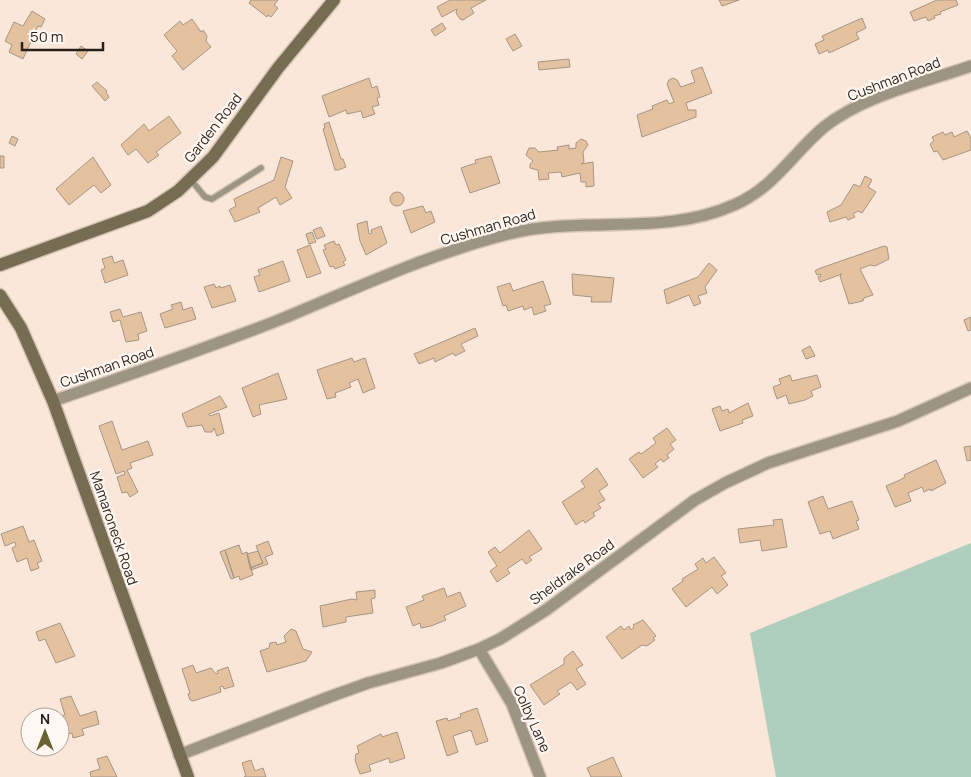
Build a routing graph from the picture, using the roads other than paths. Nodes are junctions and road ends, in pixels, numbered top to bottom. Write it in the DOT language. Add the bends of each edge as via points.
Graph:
graph roads {
  1 [pos="334,0"];
  2 [pos="971,66"];
  3 [pos="261,168"];
  4 [pos="191,180"];
  5 [pos="0,265"];
  6 [pos="0,295"];
  7 [pos="971,388"];
  8 [pos="53,401"];
  9 [pos="479,649"];
  10 [pos="179,755"];
  11 [pos="188,777"];
  12 [pos="540,777"];
  1 -- 4 [label="street, Garden Road"];
  2 -- 8 [label="street, Cushman Road" via="863,104 825,127 785,169 758,192 736,205 660,223 549,226 506,234 366,284 205,349"];
  3 -- 4 [label="lane" via="212,200 205,197"];
  4 -- 5 [label="street, Garden Road" via="148,212"];
  6 -- 8 [label="street, Mamaroneck Road" via="29,343"];
  7 -- 9 [label="street, Sheldrake Road" via="898,421 768,462 724,483 694,500 546,610"];
  8 -- 10 [label="street, Mamaroneck Road"];
  9 -- 10 [label="street, Sheldrake Road" via="328,697"];
  9 -- 12 [label="street, Colby Lane" via="512,704"];
  10 -- 11 [label="street, Mamaroneck Road"];
}
